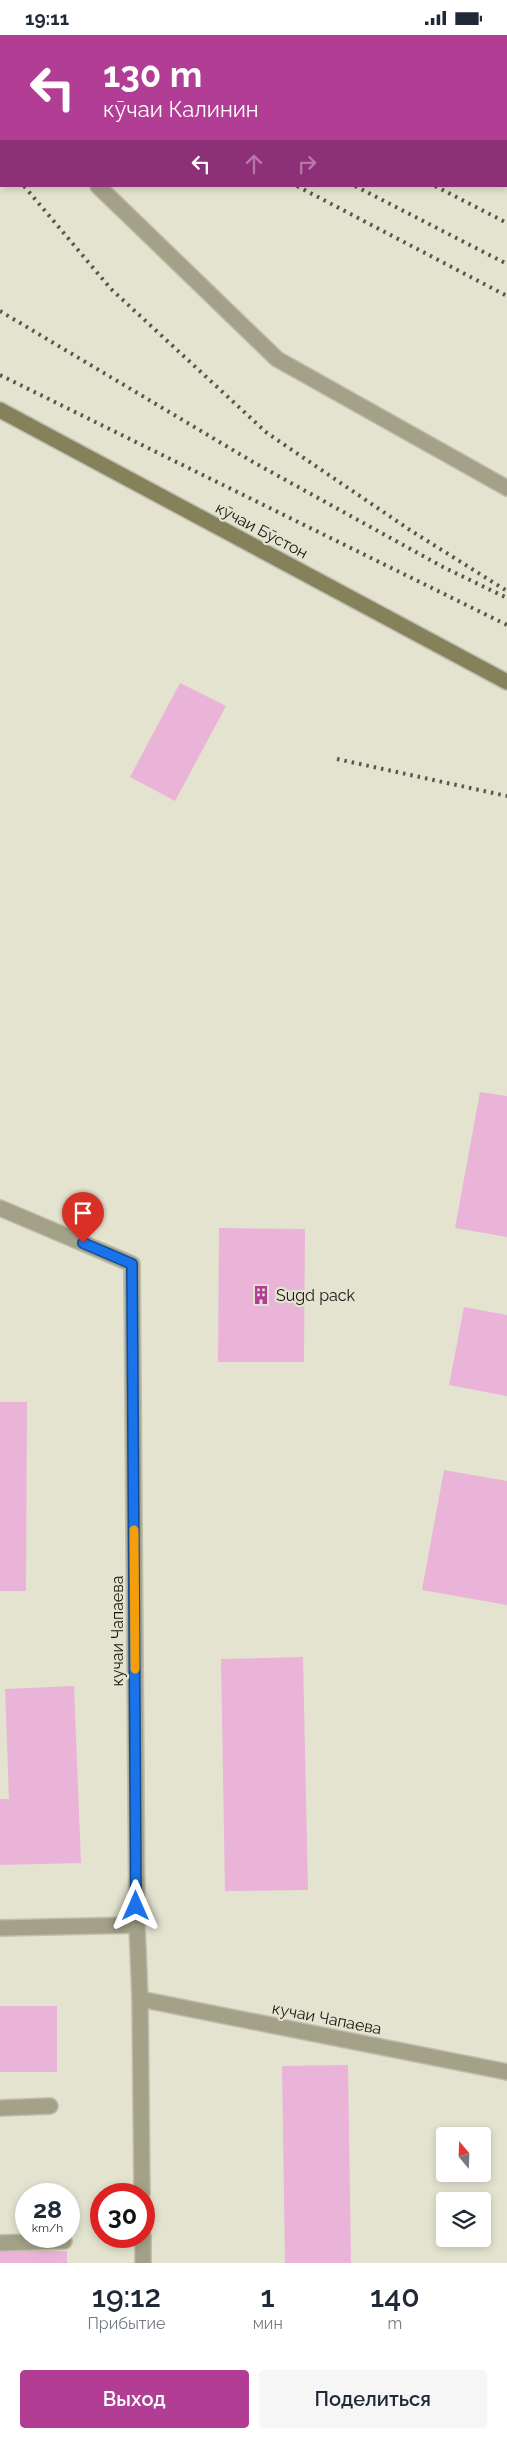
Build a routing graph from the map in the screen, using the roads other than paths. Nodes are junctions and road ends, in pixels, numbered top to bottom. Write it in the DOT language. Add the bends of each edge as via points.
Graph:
graph roads {
  1 [pos="99,187"];
  2 [pos="0,410"];
  3 [pos="507,488"];
  4 [pos="507,682"];
  5 [pos="0,1208"];
  6 [pos="137,1925"];
  7 [pos="0,1928"];
  8 [pos="140,1999"];
  9 [pos="507,2072"];
  10 [pos="50,2106"];
  11 [pos="0,2108"];
  12 [pos="142,2183"];
  13 [pos="0,2243"];
  14 [pos="15,2243"];
  15 [pos="143,2248"];
  16 [pos="143,2263"];
  1 -- 3 [label="street" via="276,359"];
  2 -- 4 [label="main road, кӯчаи Бӯстон"];
  5 -- 6 [label="street, кучаи Чапаева" via="132,1264"];
  6 -- 7 [label="street"];
  6 -- 8 [label="street, кучаи Чапаева"];
  8 -- 9 [label="street, кучаи Чапаева"];
  8 -- 12 [label="street, кучаи Чапаева"];
  10 -- 11 [label="street"];
  13 -- 14 [label="street"];
  15 -- 16 [label="street"];
}
